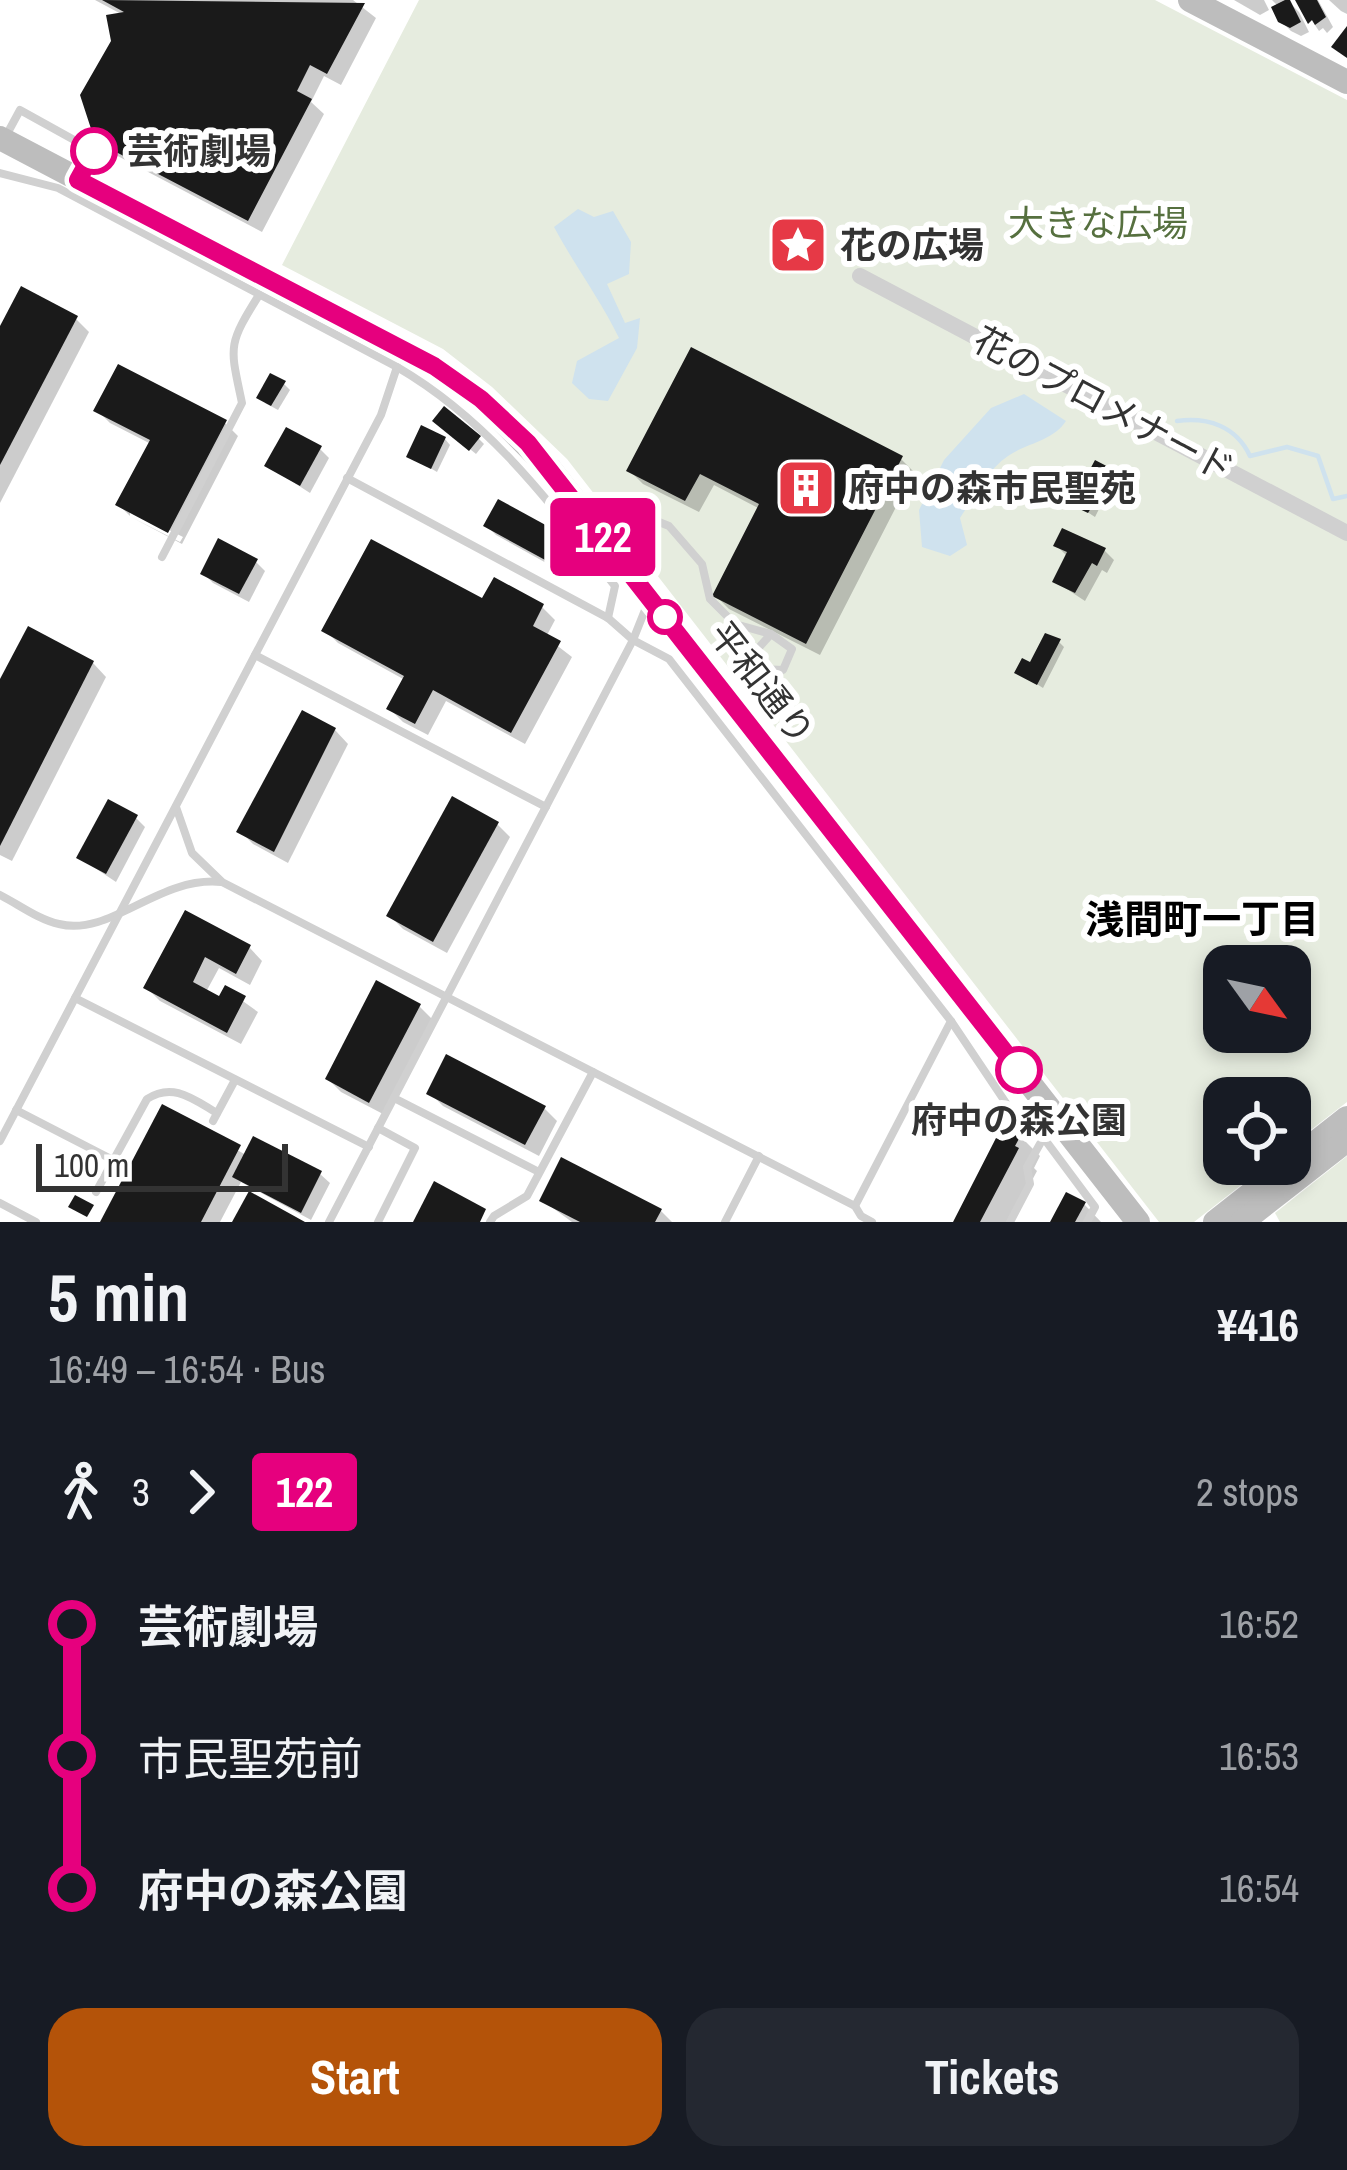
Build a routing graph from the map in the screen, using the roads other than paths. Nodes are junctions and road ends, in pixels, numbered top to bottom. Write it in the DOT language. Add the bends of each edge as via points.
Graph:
graph roads {
  1 [pos="1190,0"];
  2 [pos="1347,82"];
  3 [pos="2,139"];
  4 [pos="0,173"];
  5 [pos="860,276"];
  6 [pos="260,295"];
  7 [pos="397,367"];
  8 [pos="347,478"];
  9 [pos="597,530"];
  10 [pos="1347,533"];
  11 [pos="162,556"];
  12 [pos="650,597"];
  13 [pos="608,617"];
  14 [pos="771,634"];
  15 [pos="633,640"];
  16 [pos="255,655"];
  17 [pos="176,805"];
  18 [pos="546,807"];
  19 [pos="222,882"];
  20 [pos="0,895"];
  21 [pos="120,911"];
  22 [pos="447,997"];
  23 [pos="74,998"];
  24 [pos="950,1021"];
  25 [pos="593,1072"];
  26 [pos="235,1080"];
  27 [pos="394,1098"];
  28 [pos="16,1110"];
  29 [pos="1347,1118"];
  30 [pos="378,1128"];
  31 [pos="1052,1130"];
  32 [pos="1347,1140"];
  33 [pos="0,1141"];
  34 [pos="369,1147"];
  35 [pos="1311,1147"];
  36 [pos="759,1156"];
  37 [pos="113,1160"];
  38 [pos="539,1172"];
  39 [pos="1262,1185"];
  40 [pos="96,1192"];
  41 [pos="0,1203"];
  42 [pos="855,1206"];
  43 [pos="36,1222"];
  44 [pos="329,1222"];
  45 [pos="378,1222"];
  46 [pos="490,1222"];
  47 [pos="725,1222"];
  48 [pos="872,1222"];
  49 [pos="1010,1222"];
  50 [pos="1087,1222"];
  51 [pos="1138,1222"];
  52 [pos="1215,1222"];
  53 [pos="1242,1222"];
  1 -- 2 [label="street"];
  3 -- 9 [label="street, 平和通り" via="459,382 528,443"];
  4 -- 6 [label="lane" via="58,188"];
  5 -- 10 [label="street, 花のプロメナード"];
  6 -- 7 [label="lane"];
  6 -- 11 [label="lane" via="234,342 231,366 242,403"];
  7 -- 8 [label="lane"];
  7 -- 13 [label="lane" via="470,418 534,483 615,586"];
  8 -- 13 [label="lane"];
  8 -- 16 [label="lane"];
  9 -- 12 [label="street, 平和通り"];
  9 -- 14 [label="lane" via="644,516 669,526 702,564 710,599 735,624"];
  12 -- 15 [label="lane"];
  12 -- 31 [label="street, 平和通り"];
  13 -- 15 [label="lane"];
  14 -- 14 [label="lane" via="792,650 783,670 759,669 754,653"];
  15 -- 18 [label="lane"];
  15 -- 24 [label="lane" via="669,659"];
  16 -- 17 [label="lane"];
  16 -- 18 [label="lane"];
  17 -- 19 [label="lane" via="193,853"];
  17 -- 21 [label="lane"];
  18 -- 22 [label="lane"];
  19 -- 21 [label="lane" via="185,883"];
  19 -- 22 [label="lane"];
  20 -- 21 [label="lane" via="57,924 95,924"];
  21 -- 23 [label="lane"];
  22 -- 25 [label="lane"];
  22 -- 27 [label="lane"];
  23 -- 26 [label="lane"];
  23 -- 28 [label="lane"];
  24 -- 31 [label="lane" via="1010,1108"];
  24 -- 42 [label="lane"];
  25 -- 36 [label="lane"];
  25 -- 38 [label="lane"];
  26 -- 34 [label="lane"];
  26 -- 37 [label="lane" via="215,1117 168,1089 147,1099"];
  27 -- 30 [label="lane"];
  27 -- 38 [label="lane"];
  28 -- 33 [label="lane"];
  28 -- 37 [label="lane"];
  29 -- 35 [label="street"];
  30 -- 34 [label="lane"];
  30 -- 45 [label="lane" via="415,1148"];
  31 -- 49 [label="lane" via="1028,1167 1030,1184"];
  31 -- 50 [label="lane" via="1095,1207"];
  31 -- 51 [label="street, 平和通り"];
  32 -- 53 [label="street"];
  34 -- 44 [label="lane"];
  36 -- 42 [label="lane"];
  36 -- 47 [label="lane"];
  37 -- 40 [label="lane"];
  38 -- 46 [label="lane" via="527,1196"];
  39 -- 52 [label="street"];
  41 -- 43 [label="lane"];
  42 -- 48 [label="lane"];
}
